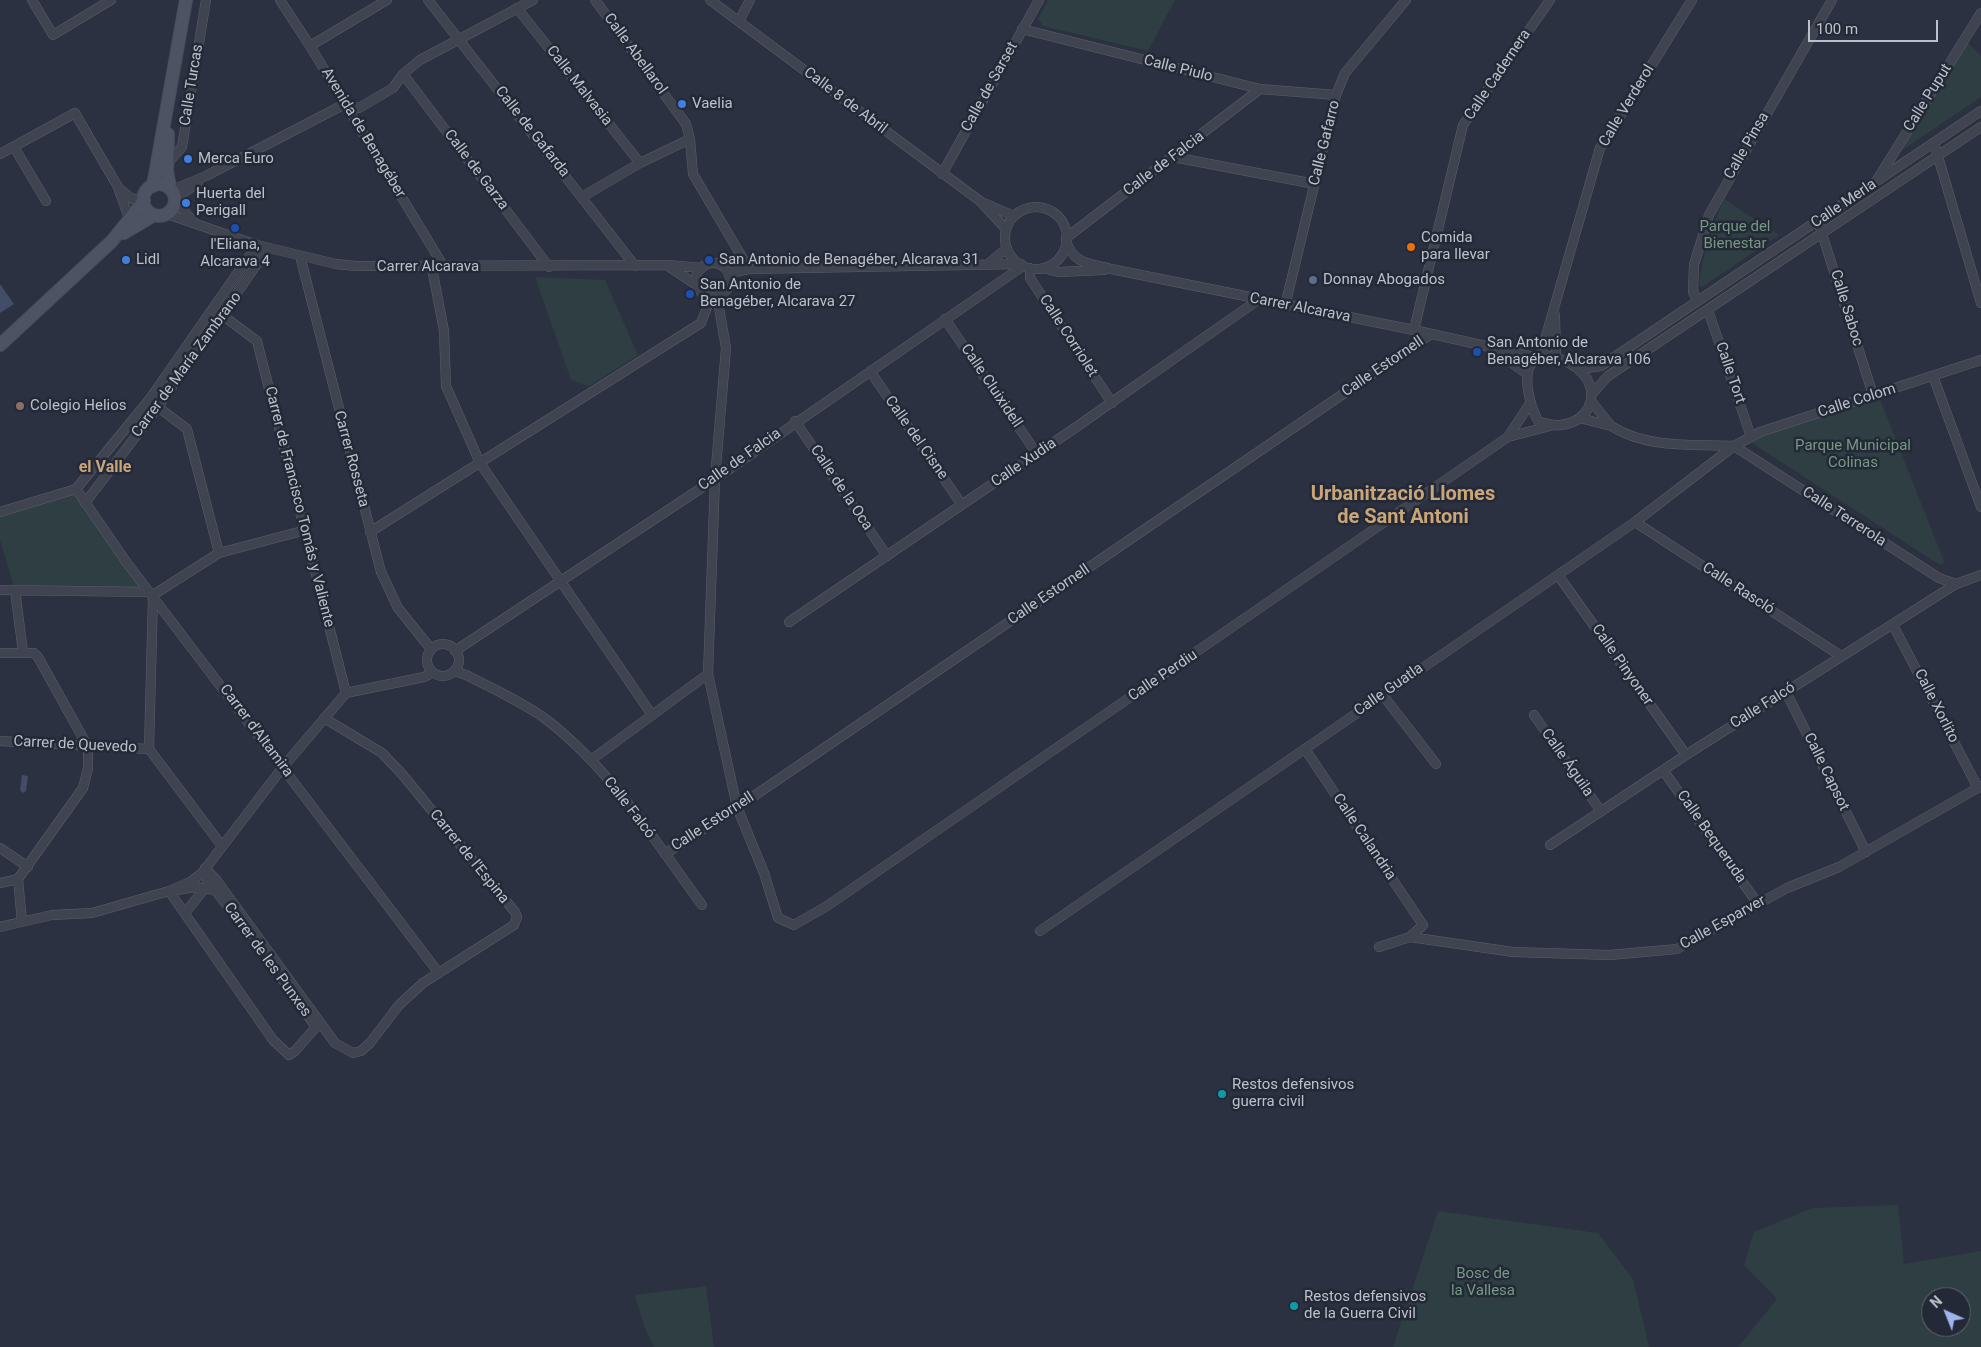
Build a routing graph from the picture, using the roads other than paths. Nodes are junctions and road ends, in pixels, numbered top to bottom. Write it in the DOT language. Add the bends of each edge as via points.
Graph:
graph roads {
  1 [pos="32,0"];
  2 [pos="111,0"];
  3 [pos="186,0"];
  4 [pos="206,0"];
  5 [pos="280,0"];
  6 [pos="387,0"];
  7 [pos="428,0"];
  8 [pos="533,0"];
  9 [pos="595,0"];
  10 [pos="710,0"];
  11 [pos="750,0"];
  12 [pos="1039,0"];
  13 [pos="1406,0"];
  14 [pos="1550,0"];
  15 [pos="1692,0"];
  16 [pos="1832,0"];
  17 [pos="101,3"];
  18 [pos="517,8"];
  19 [pos="1981,13"];
  20 [pos="739,22"];
  21 [pos="1022,29"];
  22 [pos="460,39"];
  23 [pos="310,46"];
  24 [pos="403,74"];
  25 [pos="1260,89"];
  26 [pos="170,93"];
  27 [pos="1336,95"];
  28 [pos="344,104"];
  29 [pos="1981,111"];
  30 [pos="1981,127"];
  31 [pos="690,139"];
  32 [pos="1934,143"];
  33 [pos="14,147"];
  34 [pos="0,154"];
  35 [pos="1938,156"];
  36 [pos="1173,157"];
  37 [pos="167,164"];
  38 [pos="640,164"];
  39 [pos="942,174"];
  40 [pos="1875,183"];
  41 [pos="1315,184"];
  42 [pos="153,186"];
  43 [pos="118,187"];
  44 [pos="173,194"];
  45 [pos="582,197"];
  46 [pos="144,200"];
  47 [pos="46,201"];
  48 [pos="980,201"];
  49 [pos="160,214"];
  50 [pos="1014,216"];
  51 [pos="130,221"];
  52 [pos="1818,221"];
  53 [pos="195,222"];
  54 [pos="1006,228"];
  55 [pos="1823,235"];
  56 [pos="1066,239"];
  57 [pos="112,241"];
  58 [pos="257,245"];
  59 [pos="268,248"];
  60 [pos="1007,248"];
  61 [pos="300,256"];
  62 [pos="668,265"];
  63 [pos="988,265"];
  64 [pos="549,266"];
  65 [pos="635,266"];
  66 [pos="1024,266"];
  67 [pos="444,267"];
  68 [pos="432,268"];
  69 [pos="702,268"];
  70 [pos="1043,268"];
  71 [pos="749,269"];
  72 [pos="1111,270"];
  73 [pos="729,273"];
  74 [pos="698,286"];
  75 [pos="714,297"];
  76 [pos="1258,300"];
  77 [pos="1699,300"];
  78 [pos="1981,304"];
  79 [pos="1555,305"];
  80 [pos="1285,306"];
  81 [pos="214,309"];
  82 [pos="1707,311"];
  83 [pos="222,315"];
  84 [pos="945,319"];
  85 [pos="1414,330"];
  86 [pos="1431,334"];
  87 [pos="0,345"];
  88 [pos="1489,346"];
  89 [pos="1556,357"];
  90 [pos="1540,358"];
  91 [pos="1981,360"];
  92 [pos="1581,369"];
  93 [pos="870,371"];
  94 [pos="1527,374"];
  95 [pos="1933,376"];
  96 [pos="1873,395"];
  97 [pos="1591,398"];
  98 [pos="149,400"];
  99 [pos="1112,403"];
  100 [pos="1529,406"];
  101 [pos="158,407"];
  102 [pos="1580,418"];
  103 [pos="795,421"];
  104 [pos="1551,426"];
  105 [pos="1611,426"];
  106 [pos="1508,437"];
  107 [pos="1751,437"];
  108 [pos="1734,446"];
  109 [pos="1038,454"];
  110 [pos="480,463"];
  111 [pos="715,479"];
  112 [pos="76,489"];
  113 [pos="85,504"];
  114 [pos="962,505"];
  115 [pos="1981,507"];
  116 [pos="0,512"];
  117 [pos="1635,522"];
  118 [pos="306,530"];
  119 [pos="370,532"];
  120 [pos="219,553"];
  121 [pos="887,556"];
  122 [pos="1558,575"];
  123 [pos="1981,575"];
  124 [pos="560,583"];
  125 [pos="1956,584"];
  126 [pos="0,590"];
  127 [pos="15,590"];
  128 [pos="151,594"];
  129 [pos="789,622"];
  130 [pos="1894,625"];
  131 [pos="431,649"];
  132 [pos="455,651"];
  133 [pos="23,652"];
  134 [pos="0,653"];
  135 [pos="1841,656"];
  136 [pos="454,672"];
  137 [pos="432,673"];
  138 [pos="708,674"];
  139 [pos="1786,692"];
  140 [pos="346,693"];
  141 [pos="1382,694"];
  142 [pos="652,715"];
  143 [pos="1534,715"];
  144 [pos="324,718"];
  145 [pos="0,741"];
  146 [pos="88,747"];
  147 [pos="149,749"];
  148 [pos="1305,749"];
  149 [pos="1686,755"];
  150 [pos="590,760"];
  151 [pos="1436,764"];
  152 [pos="283,767"];
  153 [pos="1663,770"];
  154 [pos="1980,787"];
  155 [pos="736,807"];
  156 [pos="1600,810"];
  157 [pos="1550,845"];
  158 [pos="222,846"];
  159 [pos="0,848"];
  160 [pos="1866,852"];
  161 [pos="665,854"];
  162 [pos="28,867"];
  163 [pos="204,870"];
  164 [pos="18,879"];
  165 [pos="0,883"];
  166 [pos="205,888"];
  167 [pos="216,890"];
  168 [pos="169,891"];
  169 [pos="1758,904"];
  170 [pos="702,905"];
  171 [pos="185,913"];
  172 [pos="22,922"];
  173 [pos="0,927"];
  174 [pos="1040,931"];
  175 [pos="1410,937"];
  176 [pos="1379,947"];
  177 [pos="438,972"];
  1 -- 17 [label="street" via="53,35"];
  2 -- 17 [label="street"];
  3 -- 26 [label="main road"];
  4 -- 37 [label="street, Calle Turcas" via="182,147"];
  5 -- 23 [label="street, Avenida de Benagéber"];
  6 -- 23 [label="street"];
  7 -- 22 [label="street, Calle de Gafarda"];
  8 -- 18 [label="street"];
  9 -- 31 [label="street, Calle Abellarol" via="686,124"];
  10 -- 20 [label="street, Calle 8 de Abril"];
  11 -- 20 [label="street"];
  12 -- 21 [label="street, Calle de Sarset"];
  13 -- 27 [label="street, Calle Gafarro" via="1345,72"];
  14 -- 85 [label="street, Calle Cadernera" via="1463,125"];
  15 -- 79 [label="street, Calle Verderol" via="1600,148"];
  16 -- 77 [label="street, Calle Pinsa" via="1709,215 1694,265 1693,292"];
  18 -- 22 [label="street"];
  18 -- 38 [label="street, Calle Malvasia"];
  19 -- 40 [label="street, Calle Puput"];
  20 -- 39 [label="street, Calle 8 de Abril"];
  21 -- 25 [label="street, Calle Piulo"];
  21 -- 39 [label="street, Calle de Sarset"];
  22 -- 24 [label="street" via="420,60"];
  22 -- 45 [label="street, Calle de Gafarda"];
  23 -- 28 [label="street, Avenida de Benagéber"];
  24 -- 28 [label="street" via="393,88 359,108"];
  24 -- 64 [label="street, Calle de Garza"];
  25 -- 27 [label="street, Calle Piulo"];
  25 -- 36 [label="street, Calle de Falcia"];
  26 -- 37 [label="main road"];
  26 -- 42 [label="main road"];
  27 -- 41 [label="street, Calle Gafarro"];
  28 -- 44 [label="street"];
  28 -- 67 [label="street, Avenida de Benagéber"];
  29 -- 32 [label="street, Calle Merla"];
  30 -- 35 [label="street, Calle Merla"];
  31 -- 38 [label="street"];
  31 -- 71 [label="street, Calle Abellarol" via="693,174"];
  32 -- 35 [label="street"];
  32 -- 40 [label="street, Calle Merla"];
  33 -- 34 [label="street"];
  33 -- 43 [label="street" via="75,113"];
  33 -- 47 [label="street"];
  35 -- 55 [label="street, Calle Merla"];
  35 -- 78 [label="street"];
  36 -- 41 [label="street"];
  36 -- 56 [label="street, Calle de Falcia"];
  37 -- 44 [label="main road"];
  38 -- 45 [label="street"];
  39 -- 48 [label="street, Calle 8 de Abril"];
  40 -- 52 [label="street, Calle Merla"];
  41 -- 80 [label="street, Calle Gafarro"];
  42 -- 44 [label="main road" via="162,184"];
  42 -- 46 [label="main road"];
  43 -- 46 [label="street" via="132,199"];
  43 -- 51 [label="street"];
  44 -- 49 [label="main road" via="173,208"];
  44 -- 53 [label="street, Carrer Alcarava"];
  45 -- 65 [label="street, Calle de Gafarda"];
  46 -- 49 [label="main road" via="147,210"];
  46 -- 51 [label="main road"];
  48 -- 50 [label="street, Calle 8 de Abril"];
  48 -- 54 [label="street, Calle 8 de Abril"];
  49 -- 53 [label="street, Carrer Alcarava"];
  49 -- 57 [label="main road"];
  50 -- 54 [label="street"];
  50 -- 56 [label="street" via="1030,207 1050,210 1064,224"];
  51 -- 57 [label="main road"];
  52 -- 55 [label="street, Calle Saboc"];
  52 -- 77 [label="street, Calle Merla"];
  53 -- 58 [label="street, Carrer Alcarava"];
  54 -- 60 [label="street"];
  55 -- 82 [label="street, Calle Merla"];
  55 -- 96 [label="street, Calle Saboc"];
  56 -- 70 [label="street" via="1058,258"];
  56 -- 72 [label="street, Carrer Alcarava" via="1070,253 1077,260"];
  57 -- 87 [label="main road"];
  58 -- 59 [label="street, Carrer Alcarava"];
  58 -- 81 [label="street, Carrer de María Zambrano"];
  59 -- 61 [label="street, Carrer Alcarava"];
  59 -- 83 [label="street, Carrer de María Zambrano"];
  60 -- 63 [label="street"];
  60 -- 66 [label="street"];
  61 -- 68 [label="street, Carrer Alcarava" via="356,266"];
  61 -- 119 [label="street, Carrer Rosseta"];
  62 -- 65 [label="street, Carrer Alcarava"];
  62 -- 69 [label="street, Carrer Alcarava"];
  62 -- 74 [label="street"];
  63 -- 66 [label="street"];
  63 -- 71 [label="street"];
  64 -- 65 [label="street, Carrer Alcarava"];
  64 -- 67 [label="street, Carrer Alcarava"];
  66 -- 70 [label="street"];
  66 -- 84 [label="street, Calle de Falcia"];
  66 -- 99 [label="street, Calle Corriolet"];
  67 -- 68 [label="street, Carrer Alcarava"];
  68 -- 110 [label="street" via="444,330 446,386"];
  69 -- 73 [label="street" via="714,263"];
  69 -- 74 [label="street" via="697,278"];
  70 -- 72 [label="street, Carrer Alcarava" via="1058,272"];
  71 -- 73 [label="street"];
  72 -- 76 [label="street, Carrer Alcarava"];
  73 -- 75 [label="street" via="728,288"];
  74 -- 75 [label="street" via="702,292"];
  75 -- 110 [label="street" via="701,323"];
  75 -- 111 [label="street" via="726,348"];
  76 -- 80 [label="street, Carrer Alcarava"];
  76 -- 99 [label="street, Calle Xudia"];
  77 -- 82 [label="street"];
  77 -- 82 [label="street"];
  77 -- 92 [label="street, Calle Merla" via="1601,366"];
  79 -- 89 [label="street, Calle Verderol"];
  79 -- 90 [label="street, Calle Verderol"];
  80 -- 85 [label="street, Carrer Alcarava"];
  81 -- 83 [label="street, Carrer de Francisco Tomás y Valiente"];
  81 -- 98 [label="street, Carrer de María Zambrano"];
  82 -- 97 [label="street, Calle Merla" via="1608,376"];
  82 -- 107 [label="street, Calle Tort"];
  83 -- 101 [label="street, Carrer de María Zambrano"];
  83 -- 118 [label="street, Carrer de Francisco Tomás y Valiente" via="257,341"];
  84 -- 93 [label="street, Calle de Falcia"];
  84 -- 109 [label="street, Calle Cluixidell"];
  85 -- 86 [label="street, Carrer Alcarava"];
  86 -- 88 [label="street, Carrer Alcarava"];
  86 -- 155 [label="street, Calle Estornell"];
  88 -- 90 [label="street, Carrer Alcarava"];
  88 -- 94 [label="street, Carrer Alcarava"];
  89 -- 90 [label="street" via="1544,355"];
  89 -- 92 [label="street"];
  90 -- 94 [label="street"];
  91 -- 95 [label="street, Calle Colom"];
  92 -- 97 [label="street" via="1592,385"];
  93 -- 103 [label="street, Calle de Falcia"];
  93 -- 114 [label="street, Calle del Cisne"];
  94 -- 100 [label="street"];
  95 -- 96 [label="street, Calle Colom"];
  95 -- 115 [label="street"];
  96 -- 107 [label="street, Calle Colom"];
  97 -- 102 [label="street"];
  97 -- 105 [label="street"];
  98 -- 101 [label="street"];
  98 -- 112 [label="street, Carrer de María Zambrano"];
  99 -- 109 [label="street, Calle Xudia"];
  100 -- 104 [label="street" via="1538,421"];
  100 -- 106 [label="street, Calle Perdiu"];
  101 -- 113 [label="street, Carrer de María Zambrano"];
  101 -- 120 [label="street" via="187,429"];
  102 -- 104 [label="street" via="1569,425"];
  102 -- 105 [label="street"];
  103 -- 111 [label="street, Calle de Falcia"];
  103 -- 121 [label="street, Calle de la Oca"];
  104 -- 106 [label="street, Calle Perdiu"];
  105 -- 108 [label="street" via="1628,436 1656,443"];
  106 -- 155 [label="street, Calle Perdiu" via="794,925 778,918 764,873"];
  107 -- 108 [label="street, Calle Colom"];
  108 -- 117 [label="street, Calle Guatla"];
  108 -- 125 [label="street, Calle Terrerola" via="1939,578"];
  109 -- 114 [label="street, Calle Xudia"];
  110 -- 119 [label="street"];
  110 -- 124 [label="street"];
  111 -- 124 [label="street, Calle de Falcia"];
  111 -- 138 [label="street"];
  112 -- 113 [label="street, Carrer d'Altamira"];
  112 -- 116 [label="street"];
  113 -- 128 [label="street, Carrer d'Altamira"];
  114 -- 121 [label="street, Calle Xudia"];
  117 -- 122 [label="street, Calle Guatla"];
  117 -- 135 [label="street, Calle Rascló"];
  118 -- 120 [label="street"];
  118 -- 140 [label="street, Carrer de Francisco Tomás y Valiente"];
  119 -- 131 [label="street, Carrer Rosseta" via="381,572 398,608"];
  120 -- 128 [label="street"];
  121 -- 129 [label="street, Calle Xudia"];
  122 -- 141 [label="street, Calle Guatla"];
  122 -- 149 [label="street, Calle Pinyoner"];
  123 -- 125 [label="street, Calle Falcó"];
  124 -- 132 [label="street, Calle de Falcia"];
  124 -- 142 [label="street"];
  125 -- 130 [label="street, Calle Falcó"];
  126 -- 127 [label="street"];
  127 -- 128 [label="street"];
  127 -- 133 [label="street"];
  128 -- 147 [label="street"];
  128 -- 152 [label="street, Carrer d'Altamira"];
  130 -- 135 [label="street, Calle Falcó"];
  130 -- 154 [label="street, Calle Xorlito"];
  131 -- 132 [label="street" via="444,644"];
  131 -- 137 [label="street" via="427,662"];
  132 -- 136 [label="street" via="458,664"];
  133 -- 134 [label="street"];
  133 -- 146 [label="street" via="34,653 38,657"];
  135 -- 139 [label="street, Calle Falcó"];
  136 -- 137 [label="street" via="444,676"];
  136 -- 150 [label="street" via="466,675 542,717"];
  137 -- 140 [label="street" via="424,678"];
  138 -- 142 [label="street"];
  138 -- 155 [label="street"];
  139 -- 149 [label="street, Calle Falcó"];
  139 -- 160 [label="street, Calle Capsot"];
  140 -- 144 [label="street"];
  141 -- 148 [label="street, Calle Guatla"];
  141 -- 151 [label="street"];
  142 -- 150 [label="street"];
  143 -- 156 [label="street, Calle Águila"];
  144 -- 152 [label="street"];
  144 -- 177 [label="street, Carrer de l'Espina" via="382,753 515,912 514,924 507,930"];
  145 -- 146 [label="street, Carrer de Quevedo"];
  146 -- 147 [label="street, Carrer de Quevedo"];
  146 -- 162 [label="street" via="88,768 83,788"];
  147 -- 158 [label="street"];
  148 -- 174 [label="street, Calle Guatla"];
  148 -- 175 [label="street, Calle Calandria" via="1423,925"];
  149 -- 153 [label="street, Calle Falcó"];
  150 -- 161 [label="street, Calle Falcó" via="618,791"];
  152 -- 158 [label="street"];
  152 -- 177 [label="street, Carrer d'Altamira"];
  153 -- 156 [label="street, Calle Falcó"];
  153 -- 169 [label="street, Calle Bequeruda"];
  154 -- 160 [label="street, Calle Esparver"];
  155 -- 161 [label="street, Calle Estornell"];
  156 -- 157 [label="street, Calle Falcó"];
  158 -- 163 [label="street"];
  159 -- 162 [label="street"];
  160 -- 169 [label="street, Calle Esparver"];
  161 -- 170 [label="street, Calle Falcó"];
  162 -- 164 [label="street"];
  163 -- 167 [label="street, Carrer de les Punxes"];
  163 -- 168 [label="street" via="190,882"];
  163 -- 177 [label="street, Carrer de l'Espina" via="223,889 335,1043 344,1050 361,1051 400,1005"];
  164 -- 165 [label="street"];
  164 -- 172 [label="street"];
  166 -- 167 [label="street, Carrer de les Punxes"];
  166 -- 168 [label="street, Carrer de les Punxes"];
  166 -- 171 [label="street"];
  167 -- 171 [label="street, Carrer de les Punxes" via="316,1027 295,1051 284,1052 273,1040"];
  168 -- 171 [label="street, Carrer de les Punxes"];
  168 -- 172 [label="street" via="92,913 52,915"];
  169 -- 175 [label="street, Calle Esparver" via="1677,949 1646,952 1610,955 1513,952"];
  172 -- 173 [label="street"];
  175 -- 176 [label="street"];
}
